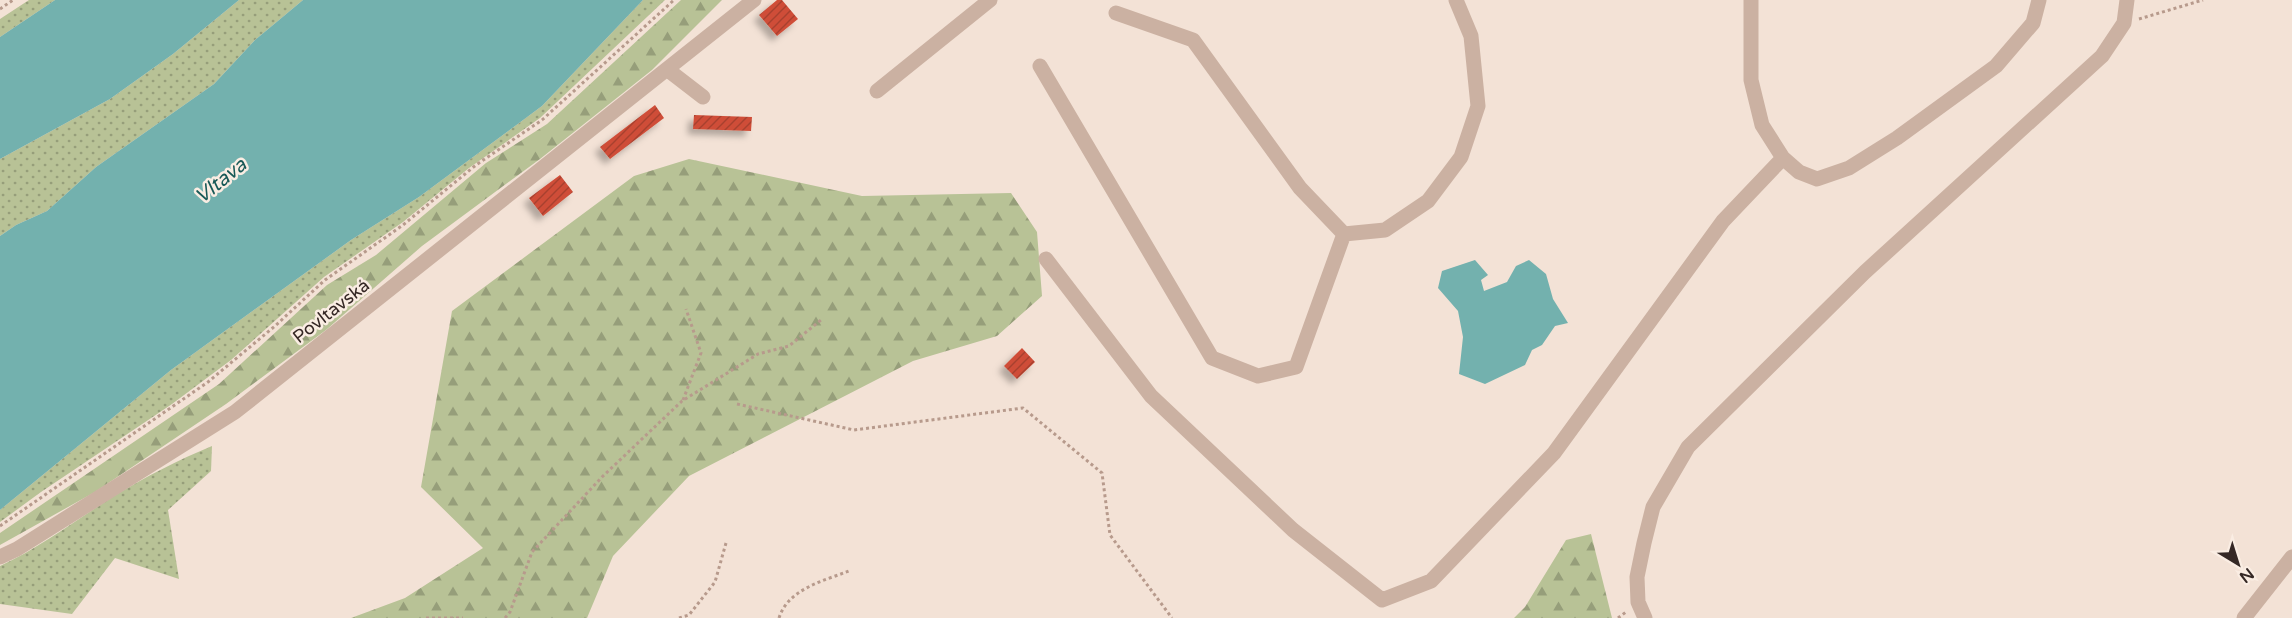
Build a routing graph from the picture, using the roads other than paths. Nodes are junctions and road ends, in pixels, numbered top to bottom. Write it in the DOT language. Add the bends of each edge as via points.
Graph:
graph roads {
  1 [pos="754,0"];
  2 [pos="990,0"];
  3 [pos="1455,0"];
  4 [pos="1751,0"];
  5 [pos="2039,0"];
  6 [pos="2127,0"];
  7 [pos="1116,13"];
  8 [pos="1040,66"];
  9 [pos="668,70"];
  10 [pos="877,91"];
  11 [pos="703,97"];
  12 [pos="1783,158"];
  13 [pos="1344,234"];
  14 [pos="1046,259"];
  15 [pos="0,557"];
  16 [pos="2292,557"];
  17 [pos="1645,618"];
  18 [pos="2244,618"];
  1 -- 9 [label="street, Povltavská"];
  2 -- 10 [label="street"];
  3 -- 13 [label="street" via="1471,36 1479,106 1461,157 1428,201 1419,207 1384,230"];
  4 -- 12 [label="street" via="1751,80 1762,125"];
  5 -- 12 [label="street" via="2033,23 1996,66 1849,168 1817,178 1799,172"];
  6 -- 17 [label="street" via="2124,23 2102,56 1865,272 1688,447 1653,507 1637,577 1638,602"];
  7 -- 13 [label="street" via="1193,40 1300,188"];
  8 -- 13 [label="street" via="1212,358 1258,376 1296,367"];
  9 -- 11 [label="street"];
  9 -- 15 [label="street, Povltavská" via="235,412"];
  12 -- 14 [label="street" via="1723,221 1554,453 1431,581 1382,600 1293,530 1151,396"];
  16 -- 18 [label="street"];
}
